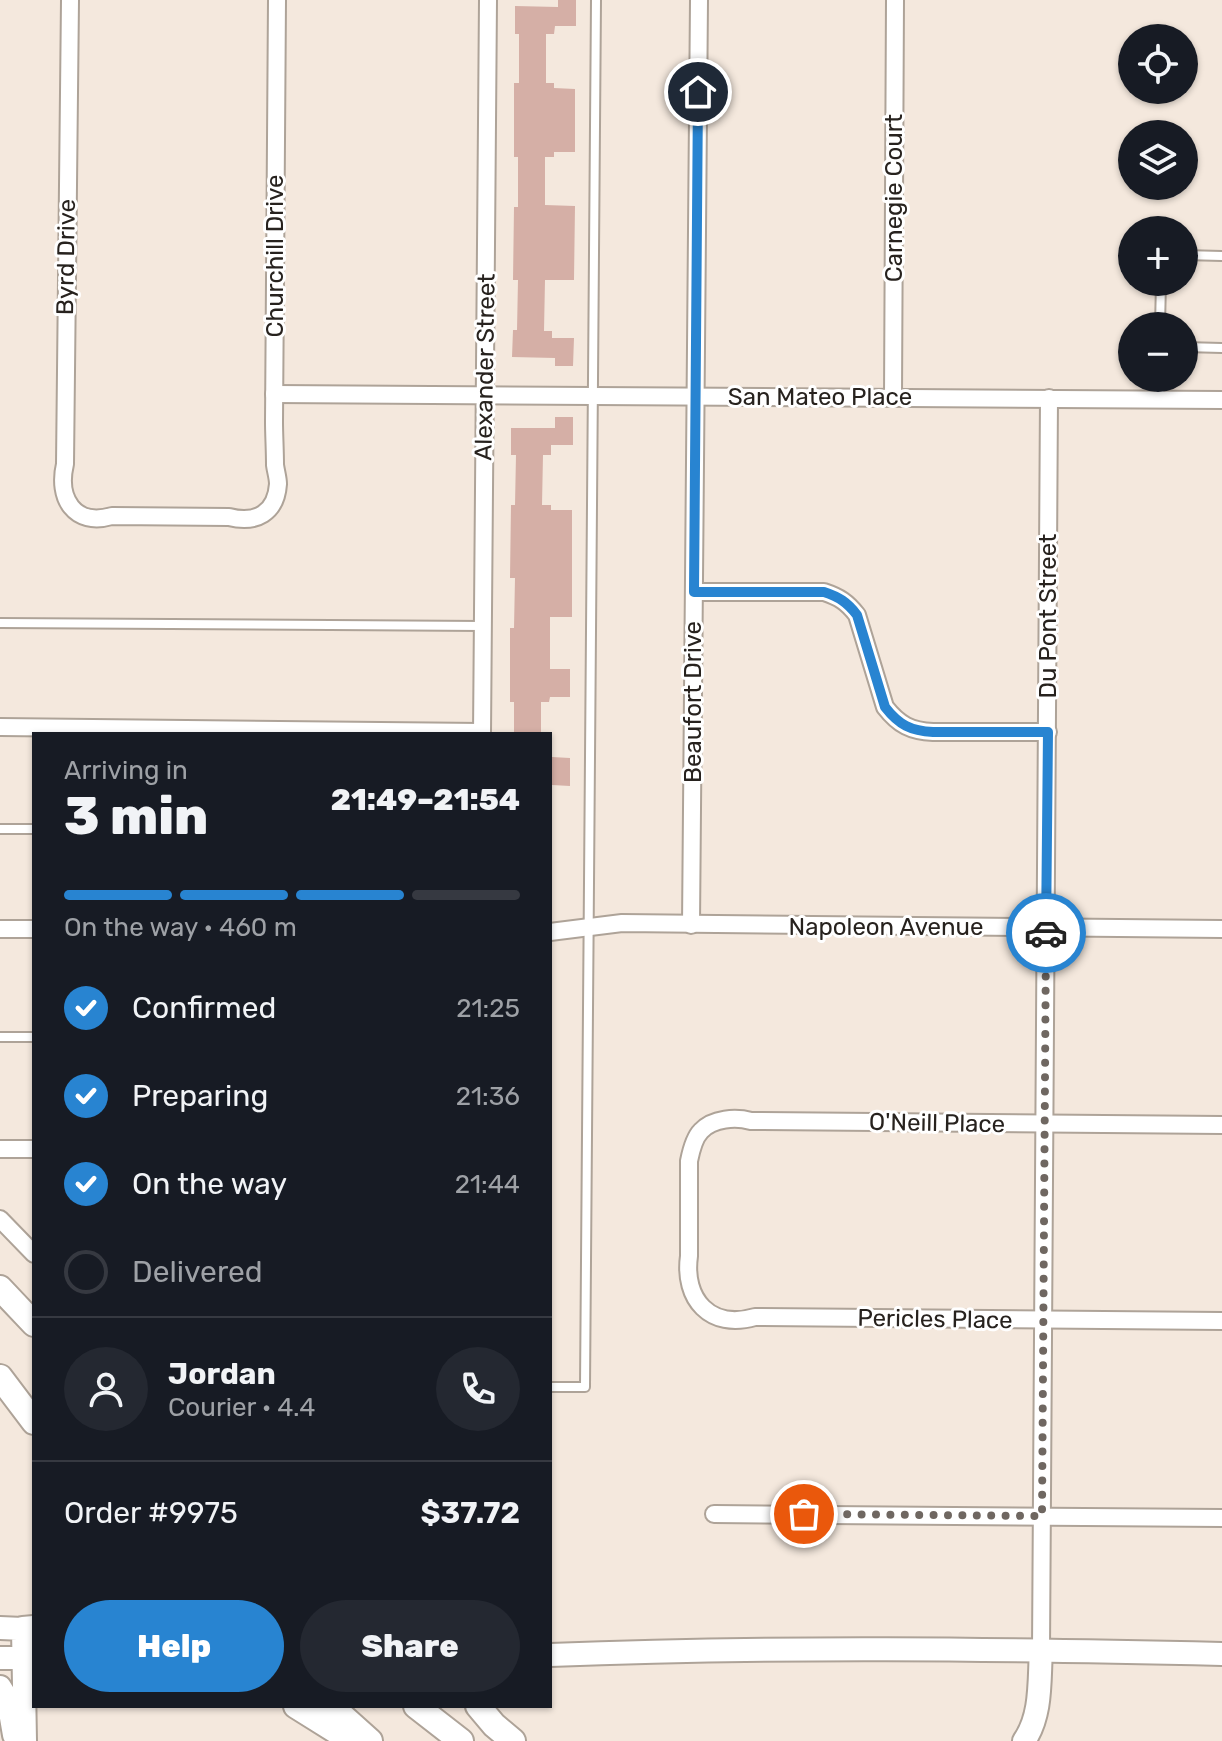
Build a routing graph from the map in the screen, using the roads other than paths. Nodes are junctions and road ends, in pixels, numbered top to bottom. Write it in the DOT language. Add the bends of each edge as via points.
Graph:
graph roads {
  1 [pos="70,0"];
  2 [pos="277,0"];
  3 [pos="488,0"];
  4 [pos="596,0"];
  5 [pos="699,0"];
  6 [pos="895,0"];
  7 [pos="1198,255"];
  8 [pos="1222,256"];
  9 [pos="1198,347"];
  10 [pos="1222,348"];
  11 [pos="1159,392"];
  12 [pos="274,394"];
  13 [pos="485,395"];
  14 [pos="592,396"];
  15 [pos="695,397"];
  16 [pos="893,397"];
  17 [pos="1049,398"];
  18 [pos="1159,399"];
  19 [pos="1222,400"];
  20 [pos="269,509"];
  21 [pos="694,592"];
  22 [pos="0,623"];
  23 [pos="483,626"];
  24 [pos="0,727"];
  25 [pos="402,732"];
  26 [pos="482,732"];
  27 [pos="1048,732"];
  28 [pos="0,829"];
  29 [pos="32,829"];
  30 [pos="691,925"];
  31 [pos="1046,928"];
  32 [pos="0,929"];
  33 [pos="32,929"];
  34 [pos="587,929"];
  35 [pos="1222,929"];
  36 [pos="552,932"];
  37 [pos="0,1037"];
  38 [pos="32,1037"];
  39 [pos="1045,1124"];
  40 [pos="1222,1125"];
  41 [pos="0,1149"];
  42 [pos="32,1149"];
  43 [pos="0,1219"];
  44 [pos="32,1252"];
  45 [pos="0,1288"];
  46 [pos="700,1305"];
  47 [pos="1043,1320"];
  48 [pos="1222,1321"];
  49 [pos="32,1322"];
  50 [pos="0,1376"];
  51 [pos="552,1387"];
  52 [pos="32,1407"];
  53 [pos="32,1419"];
  54 [pos="714,1514"];
  55 [pos="1042,1516"];
  56 [pos="1222,1518"];
  57 [pos="19,1628"];
  58 [pos="1041,1650"];
  59 [pos="1222,1654"];
  60 [pos="552,1655"];
  61 [pos="19,1658"];
  62 [pos="0,1687"];
  63 [pos="299,1708"];
  64 [pos="333,1708"];
  65 [pos="419,1708"];
  66 [pos="480,1708"];
  67 [pos="15,1741"];
  68 [pos="25,1741"];
  69 [pos="352,1741"];
  70 [pos="370,1741"];
  71 [pos="461,1741"];
  72 [pos="513,1741"];
  73 [pos="1024,1741"];
  1 -- 20 [label="street, Byrd Drive" via="62,475 66,500 74,511 95,519 240,520"];
  2 -- 12 [label="street, Churchill Drive"];
  3 -- 13 [label="street, Alexander Street"];
  4 -- 14 [label="lane"];
  5 -- 15 [label="street, Beaufort Drive"];
  6 -- 16 [label="street, Carnegie Court"];
  7 -- 8 [label="lane"];
  9 -- 10 [label="lane"];
  11 -- 18 [label="lane"];
  12 -- 13 [label="street, San Mateo Place"];
  12 -- 20 [label="street, Churchill Drive" via="278,480"];
  13 -- 14 [label="street, San Mateo Place"];
  13 -- 23 [label="street, Alexander Street"];
  14 -- 15 [label="street, San Mateo Place"];
  14 -- 34 [label="lane"];
  15 -- 16 [label="street, San Mateo Place"];
  15 -- 21 [label="street, Beaufort Drive"];
  16 -- 17 [label="street, San Mateo Place"];
  17 -- 18 [label="street, San Mateo Place"];
  17 -- 27 [label="street, Du Pont Street"];
  18 -- 19 [label="street, San Mateo Place"];
  21 -- 27 [label="street" via="824,592 838,597 857,615 885,707 907,728"];
  21 -- 30 [label="street, Beaufort Drive"];
  22 -- 23 [label="lane"];
  23 -- 26 [label="street, Alexander Street"];
  24 -- 25 [label="street"];
  27 -- 31 [label="street, Du Pont Street"];
  28 -- 29 [label="lane"];
  30 -- 31 [label="street, Napoleon Avenue"];
  30 -- 34 [label="street, Napoleon Avenue" via="622,923"];
  31 -- 35 [label="street, Napoleon Avenue"];
  31 -- 39 [label="street, Du Pont Street"];
  32 -- 33 [label="street"];
  34 -- 36 [label="street, Napoleon Avenue"];
  34 -- 51 [label="lane" via="585,1387"];
  37 -- 38 [label="lane"];
  39 -- 40 [label="street, O'Neill Place"];
  39 -- 46 [label="street, O'Neill Place" via="721,1120 702,1130 689,1161 687,1271"];
  39 -- 47 [label="street, Du Pont Street"];
  41 -- 42 [label="street"];
  43 -- 44 [label="street"];
  45 -- 49 [label="main road"];
  46 -- 47 [label="street, Pericles Place" via="733,1320"];
  47 -- 48 [label="street, Pericles Place"];
  47 -- 55 [label="street, Du Pont Street"];
  50 -- 52 [label="main road"];
  50 -- 53 [label="main road"];
  54 -- 55 [label="street"];
  55 -- 56 [label="street"];
  55 -- 58 [label="street, Du Pont Street"];
  57 -- 61 [label="main road"];
  58 -- 59 [label="main road"];
  58 -- 60 [label="main road"];
  58 -- 73 [label="main road" via="1038,1709"];
  61 -- 68 [label="main road"];
  62 -- 67 [label="main road" via="8,1700"];
  63 -- 69 [label="main road"];
  64 -- 70 [label="main road"];
  65 -- 71 [label="main road"];
  66 -- 72 [label="main road"];
}
